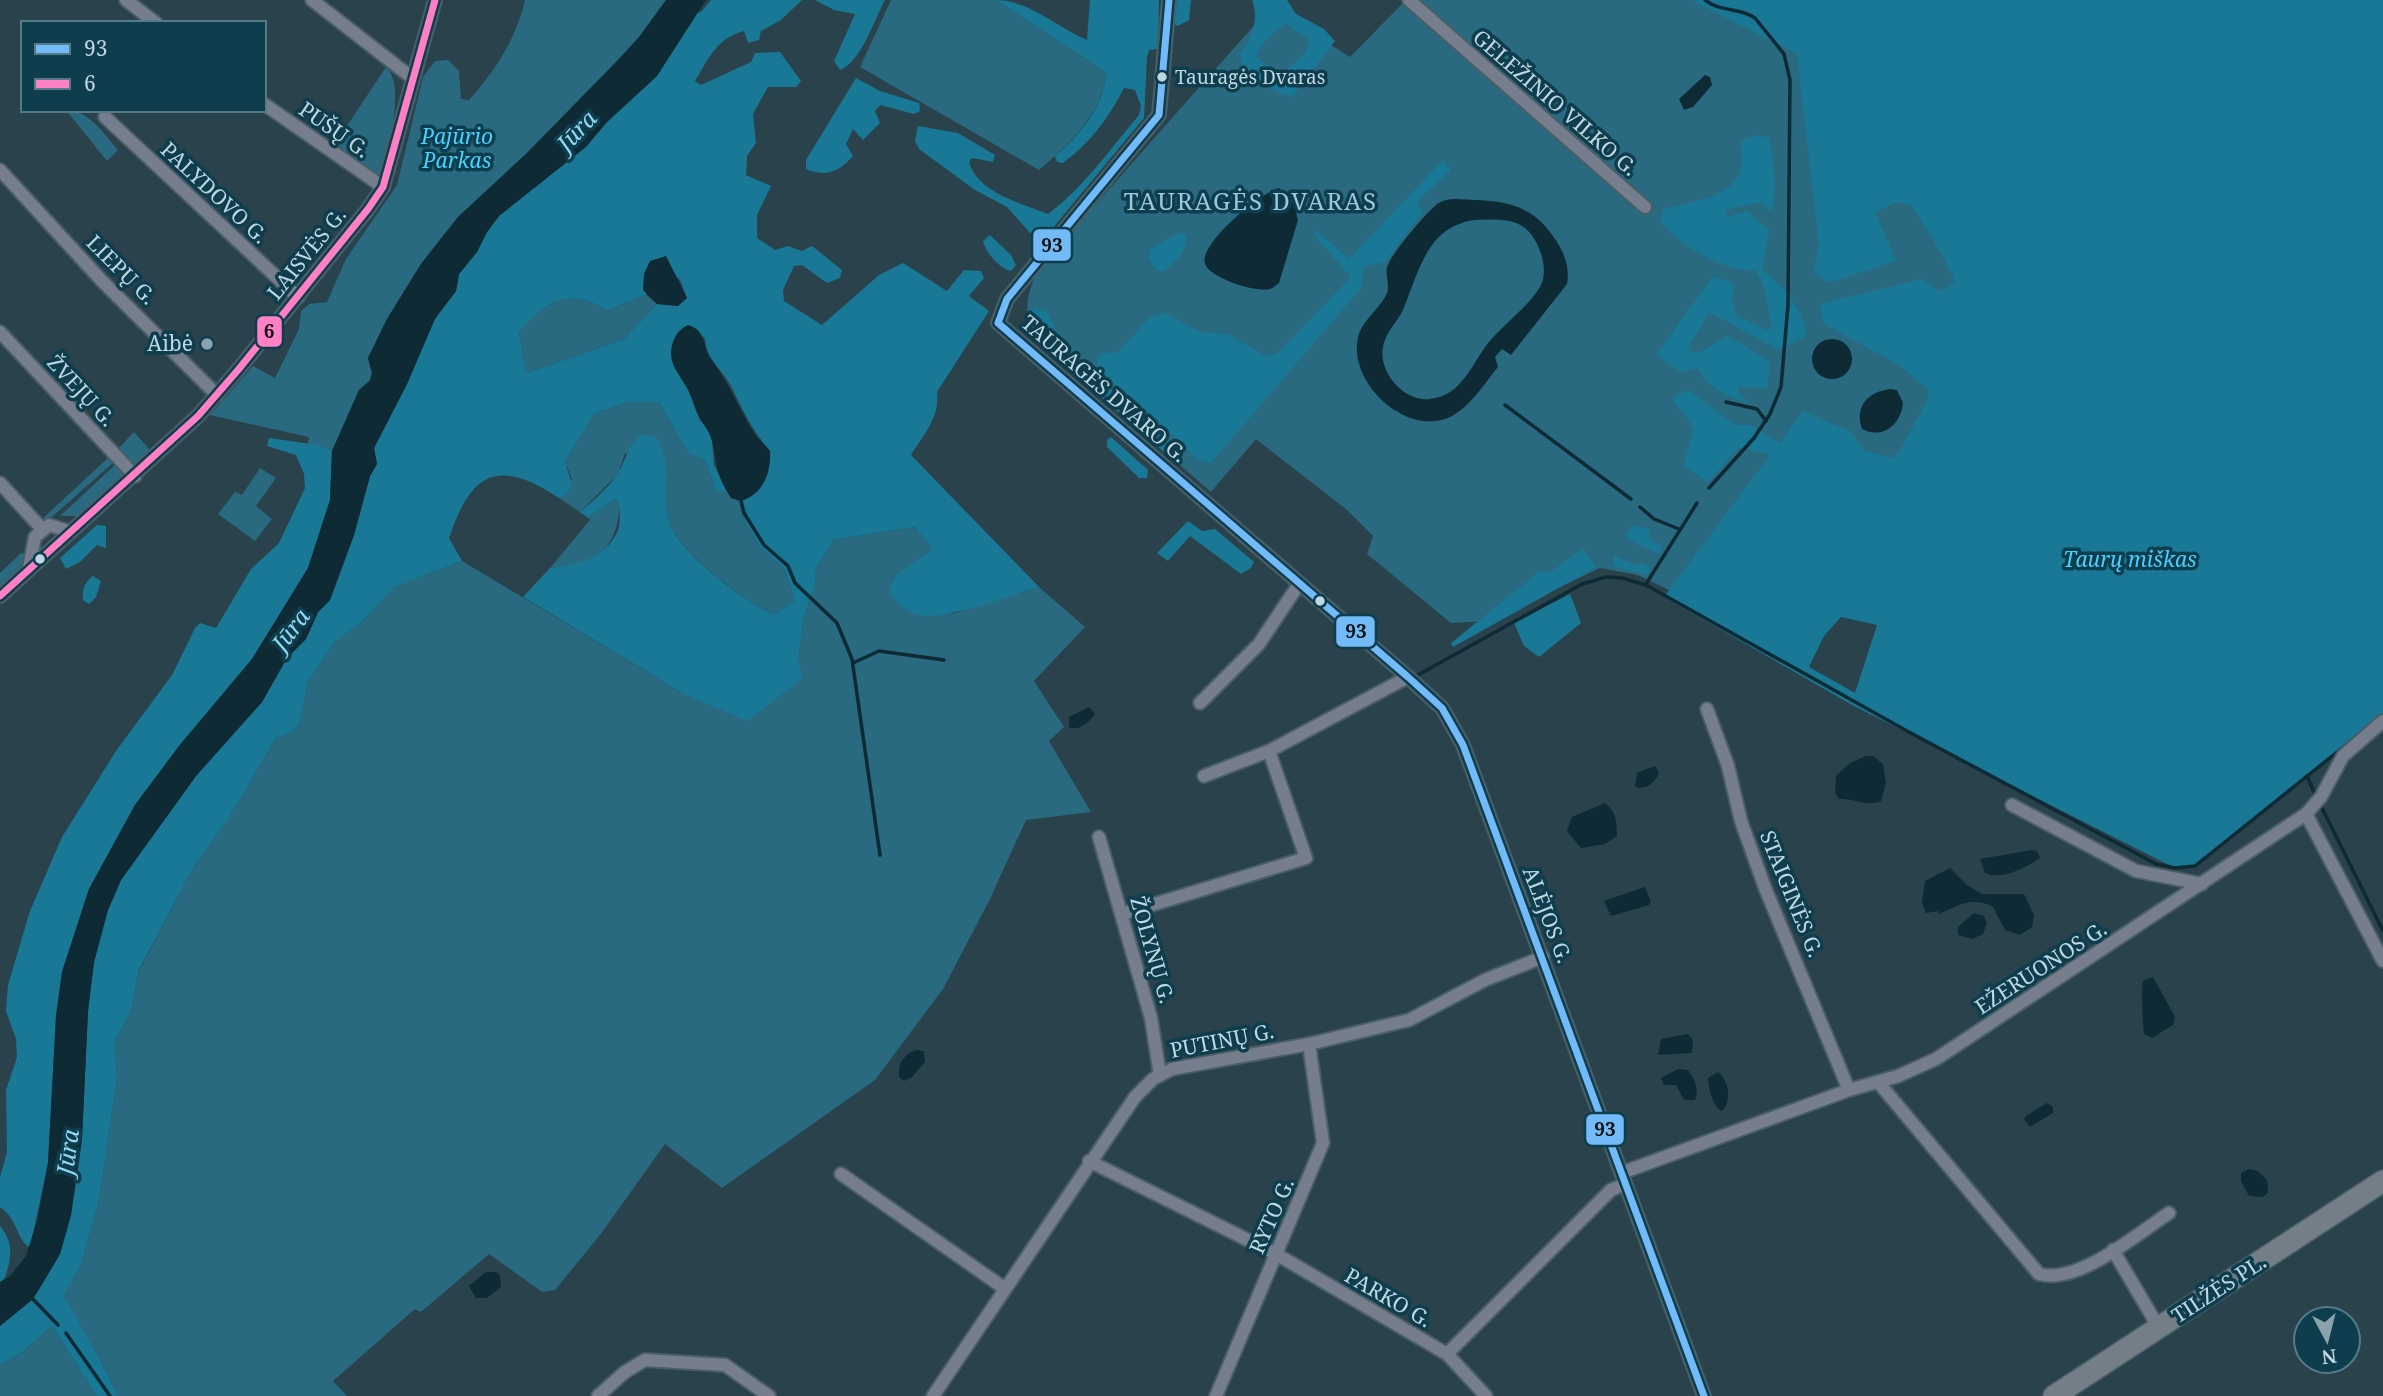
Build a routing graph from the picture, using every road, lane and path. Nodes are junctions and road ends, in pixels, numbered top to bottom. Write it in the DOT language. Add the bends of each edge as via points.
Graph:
graph roads {
  1 [pos="126,0"];
  2 [pos="312,0"];
  3 [pos="435,0"];
  4 [pos="1169,0"];
  5 [pos="1409,0"];
  6 [pos="153,21"];
  7 [pos="411,77"];
  8 [pos="266,105"];
  9 [pos="104,117"];
  10 [pos="0,170"];
  11 [pos="383,187"];
  12 [pos="1645,207"];
  13 [pos="298,297"];
  14 [pos="0,332"];
  15 [pos="217,395"];
  16 [pos="135,476"];
  17 [pos="0,483"];
  18 [pos="43,530"];
  19 [pos="71,532"];
  20 [pos="29,569"];
  21 [pos="1299,584"];
  22 [pos="0,596"];
  23 [pos="1408,677"];
  24 [pos="1200,704"];
  25 [pos="1707,709"];
  26 [pos="2383,720"];
  27 [pos="1269,751"];
  28 [pos="1204,776"];
  29 [pos="2012,805"];
  30 [pos="2306,814"];
  31 [pos="1099,837"];
  32 [pos="2202,884"];
  33 [pos="1122,914"];
  34 [pos="1543,957"];
  35 [pos="2383,961"];
  36 [pos="1309,1044"];
  37 [pos="1160,1075"];
  38 [pos="1878,1082"];
  39 [pos="1849,1090"];
  40 [pos="1089,1161"];
  41 [pos="841,1174"];
  42 [pos="1623,1179"];
  43 [pos="2383,1181"];
  44 [pos="2169,1213"];
  45 [pos="2113,1250"];
  46 [pos="1276,1254"];
  47 [pos="1004,1288"];
  48 [pos="2159,1328"];
  49 [pos="1447,1354"];
  50 [pos="597,1396"];
  51 [pos="769,1396"];
  52 [pos="933,1396"];
  53 [pos="1216,1396"];
  54 [pos="1486,1396"];
  55 [pos="1704,1396"];
  56 [pos="2054,1396"];
  1 -- 6 [label="street"];
  2 -- 7 [label="street"];
  3 -- 7 [label="street, LAISVĖS G."];
  4 -- 21 [label="street, TAURAGĖS DVARO G." via="1159,115 1007,299 998,323"];
  5 -- 12 [label="street, GELEŽINIO VILKO G."];
  7 -- 11 [label="street, LAISVĖS G."];
  8 -- 11 [label="street, PUŠŲ G."];
  9 -- 13 [label="street, PALYDOVO G."];
  10 -- 15 [label="street, LIEPŲ G." via="102,281"];
  11 -- 13 [label="street, LAISVĖS G."];
  13 -- 15 [label="street, LAISVĖS G."];
  14 -- 16 [label="street, ŽVEJŲ G."];
  15 -- 16 [label="street, LAISVĖS G."];
  16 -- 19 [label="street, LAISVĖS G."];
  17 -- 18 [label="street"];
  18 -- 19 [label="street" via="49,525"];
  18 -- 20 [label="street" via="35,537"];
  19 -- 20 [label="street, LAISVĖS G."];
  20 -- 22 [label="street, LAISVĖS G."];
  21 -- 23 [label="street, TAURAGĖS DVARO G."];
  21 -- 24 [label="street" via="1259,644"];
  23 -- 27 [label="street"];
  23 -- 34 [label="street, ALĖJOS G." via="1441,708 1456,730"];
  25 -- 39 [label="street, STAIGINĖS G." via="1765,888"];
  26 -- 30 [label="street, EŽERUONOS G." via="2343,755 2321,797"];
  27 -- 28 [label="street"];
  27 -- 33 [label="street" via="1306,858"];
  29 -- 32 [label="street" via="2136,871"];
  30 -- 32 [label="street, EŽERUONOS G."];
  30 -- 35 [label="street"];
  31 -- 33 [label="street, ŽOLYNŲ G."];
  32 -- 38 [label="street, EŽERUONOS G." via="1936,1059"];
  33 -- 37 [label="street, ŽOLYNŲ G." via="1151,1018"];
  34 -- 36 [label="street, PUTINŲ G." via="1485,980 1409,1020"];
  34 -- 42 [label="street, ALĖJOS G."];
  36 -- 37 [label="street, PUTINŲ G."];
  36 -- 46 [label="street, RYTO G." via="1323,1143"];
  37 -- 40 [label="street, PUTINŲ G." via="1135,1097"];
  38 -- 39 [label="street, EŽERUONOS G."];
  38 -- 45 [label="street" via="2039,1274 2059,1278"];
  39 -- 42 [label="street, EŽERUONOS G."];
  40 -- 46 [label="street, PARKO G."];
  40 -- 47 [label="street, PUTINŲ G."];
  41 -- 47 [label="street"];
  42 -- 49 [label="street"];
  42 -- 55 [label="street, ALĖJOS G."];
  43 -- 48 [label="highway, TILŽĖS PL."];
  44 -- 45 [label="street"];
  45 -- 48 [label="street"];
  46 -- 49 [label="street, PARKO G."];
  46 -- 53 [label="street, RYTO G."];
  47 -- 52 [label="street, PUTINŲ G."];
  48 -- 56 [label="highway, TILŽĖS PL."];
  49 -- 54 [label="street, PARKO G."];
  50 -- 51 [label="street" via="636,1364 653,1360 725,1365"];
}
